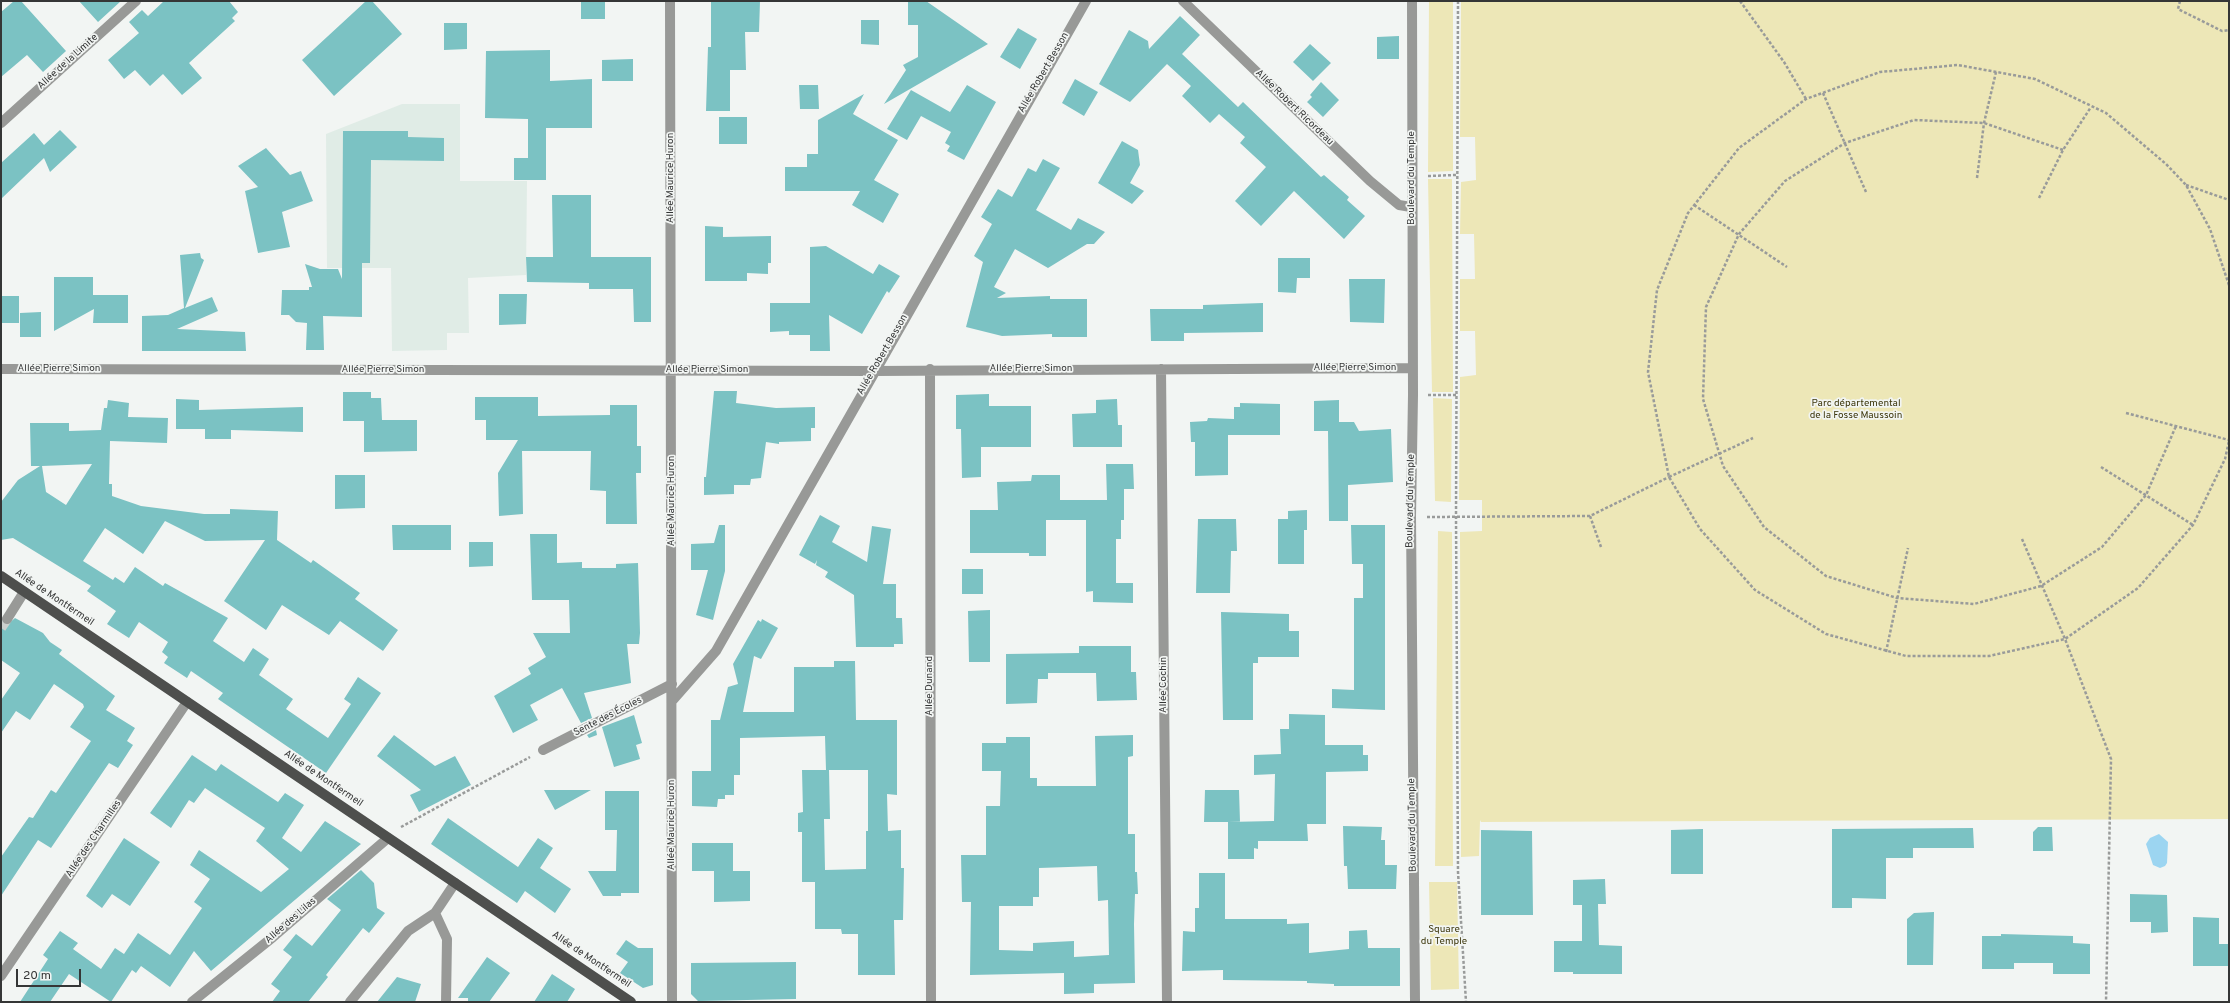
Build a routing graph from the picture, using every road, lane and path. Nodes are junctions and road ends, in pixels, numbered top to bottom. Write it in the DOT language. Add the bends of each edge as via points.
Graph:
graph roads {
  1 [pos="136,1"];
  2 [pos="670,1"];
  3 [pos="1086,1"];
  4 [pos="1183,1"];
  5 [pos="1412,1"];
  6 [pos="1458,1"];
  7 [pos="1740,1"];
  8 [pos="2180,1"];
  9 [pos="2229,30"];
  10 [pos="1996,72"];
  11 [pos="1823,92"];
  12 [pos="1806,99"];
  13 [pos="2091,107"];
  14 [pos="1,123"];
  15 [pos="1984,123"];
  16 [pos="1845,143"];
  17 [pos="2063,150"];
  18 [pos="1456,175"];
  19 [pos="1425,176"];
  20 [pos="1977,178"];
  21 [pos="2186,185"];
  22 [pos="1866,192"];
  23 [pos="2039,198"];
  24 [pos="2229,200"];
  25 [pos="1694,205"];
  26 [pos="1411,207"];
  27 [pos="1739,234"];
  28 [pos="1787,266"];
  29 [pos="2229,285"];
  30 [pos="1413,368"];
  31 [pos="1,369"];
  32 [pos="930,369"];
  33 [pos="1161,369"];
  34 [pos="672,370"];
  35 [pos="874,371"];
  36 [pos="1427,395"];
  37 [pos="1456,395"];
  38 [pos="2126,413"];
  39 [pos="2176,426"];
  40 [pos="1753,438"];
  41 [pos="2229,441"];
  42 [pos="2101,467"];
  43 [pos="1669,478"];
  44 [pos="2146,495"];
  45 [pos="1590,516"];
  46 [pos="1410,517"];
  47 [pos="1456,517"];
  48 [pos="2193,525"];
  49 [pos="2022,539"];
  50 [pos="1601,547"];
  51 [pos="1908,548"];
  52 [pos="1,576"];
  53 [pos="2041,586"];
  54 [pos="24,592"];
  55 [pos="1897,598"];
  56 [pos="7,619"];
  57 [pos="2065,639"];
  58 [pos="1886,652"];
  59 [pos="672,684"];
  60 [pos="672,701"];
  61 [pos="187,702"];
  62 [pos="543,750"];
  63 [pos="388,838"];
  64 [pos="455,883"];
  65 [pos="435,913"];
  66 [pos="1,976"];
  67 [pos="192,1002"];
  68 [pos="350,1002"];
  69 [pos="446,1002"];
  70 [pos="631,1002"];
  71 [pos="672,1002"];
  72 [pos="931,1002"];
  73 [pos="1167,1002"];
  74 [pos="1415,1002"];
  75 [pos="1466,1002"];
  76 [pos="2106,1002"];
  1 -- 14 [label="street, Allée de la Limite"];
  2 -- 34 [label="street, Allée Maurice Huron"];
  3 -- 35 [label="street, Allée Robert Besson"];
  4 -- 26 [label="street, Allée Robert Ricordeau" via="1370,181 1399,205"];
  5 -- 26 [label="street, Boulevard du Temple"];
  6 -- 18 [label="path"];
  7 -- 12 [label="path" via="1784,62"];
  8 -- 9 [label="path" via="2178,9 2222,31"];
  10 -- 11 [label="path" via="1958,65 1880,72"];
  10 -- 13 [label="path" via="2035,79"];
  10 -- 15 [label="path"];
  11 -- 12 [label="path"];
  11 -- 16 [label="path"];
  12 -- 25 [label="path" via="1739,148"];
  13 -- 17 [label="path"];
  13 -- 21 [label="path" via="2106,113 2166,164"];
  15 -- 16 [label="path" via="1914,120"];
  15 -- 17 [label="path"];
  15 -- 20 [label="path"];
  16 -- 22 [label="path"];
  16 -- 27 [label="path" via="1785,181"];
  17 -- 23 [label="path"];
  18 -- 19 [label="path"];
  18 -- 37 [label="path"];
  21 -- 24 [label="path"];
  21 -- 29 [label="path" via="2210,229"];
  25 -- 27 [label="path"];
  25 -- 43 [label="path" via="1688,213 1657,290 1648,372"];
  26 -- 30 [label="street, Boulevard du Temple"];
  27 -- 28 [label="path"];
  27 -- 55 [label="path" via="1706,307 1704,399 1723,466 1764,527 1826,576"];
  30 -- 33 [label="street, Allée Pierre Simon"];
  30 -- 46 [label="street, Boulevard du Temple"];
  31 -- 34 [label="street, Allée Pierre Simon"];
  32 -- 33 [label="street, Allée Pierre Simon"];
  32 -- 35 [label="street, Allée Pierre Simon"];
  32 -- 72 [label="street, Allée Dunand"];
  33 -- 73 [label="street, Allée Cochin"];
  34 -- 35 [label="street, Allée Pierre Simon"];
  34 -- 59 [label="street, Allée Maurice Huron"];
  35 -- 60 [label="street, Allée Robert Besson" via="716,651"];
  36 -- 37 [label="path"];
  37 -- 47 [label="path"];
  38 -- 39 [label="path"];
  39 -- 41 [label="path"];
  39 -- 44 [label="path"];
  40 -- 43 [label="path, bridge"];
  41 -- 48 [label="path" via="2226,459"];
  42 -- 44 [label="path"];
  43 -- 45 [label="path"];
  43 -- 58 [label="path" via="1700,529 1755,590 1826,634"];
  44 -- 48 [label="path"];
  44 -- 53 [label="path" via="2102,547"];
  45 -- 47 [label="path"];
  45 -- 50 [label="path"];
  46 -- 47 [label="path"];
  46 -- 74 [label="street, Boulevard du Temple"];
  47 -- 75 [label="path" via="1458,872"];
  48 -- 57 [label="path" via="2138,588"];
  49 -- 53 [label="path"];
  51 -- 55 [label="path"];
  52 -- 54 [label="main road, Allée de Montfermeil"];
  53 -- 55 [label="path" via="1974,604"];
  53 -- 57 [label="path"];
  54 -- 56 [label="street"];
  54 -- 61 [label="main road, Allée de Montfermeil"];
  55 -- 58 [label="path"];
  57 -- 58 [label="path" via="1989,656 1906,656"];
  57 -- 76 [label="path" via="2111,759"];
  59 -- 60 [label="street, Allée Maurice Huron"];
  59 -- 62 [label="street, Sente des Écoles"];
  60 -- 71 [label="street, Allée Maurice Huron"];
  61 -- 63 [label="main road, Allée de Montfermeil"];
  61 -- 66 [label="street, Allée des Charmilles"];
  62 -- 63 [label="path" via="404,824"];
  63 -- 64 [label="main road, Allée de Montfermeil"];
  63 -- 67 [label="street, Allée des Lilas" via="272,938"];
  64 -- 65 [label="street"];
  64 -- 70 [label="main road, Allée de Montfermeil"];
  65 -- 68 [label="street" via="408,931"];
  65 -- 69 [label="street" via="446,939"];
}
